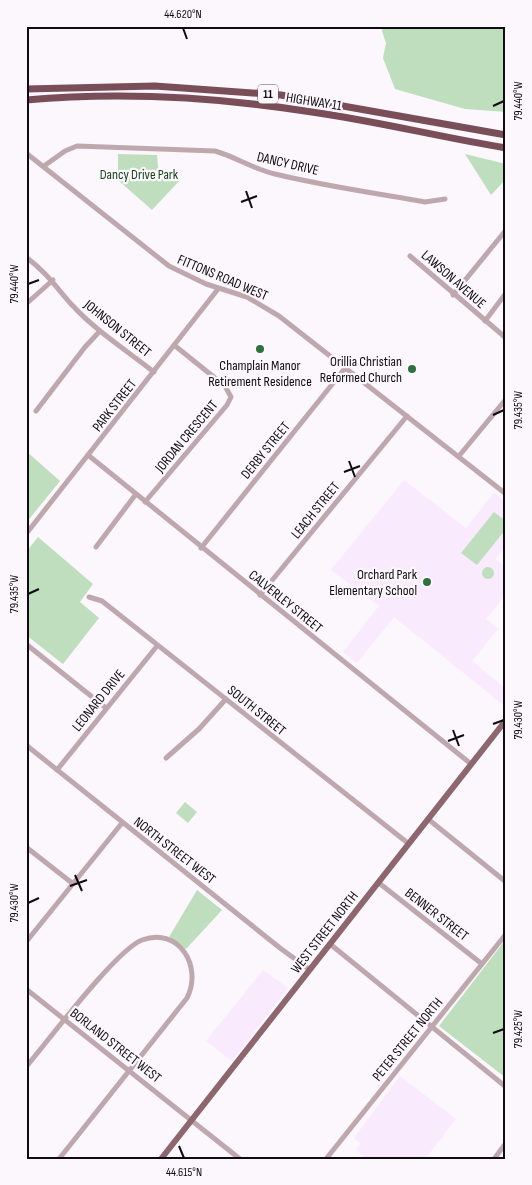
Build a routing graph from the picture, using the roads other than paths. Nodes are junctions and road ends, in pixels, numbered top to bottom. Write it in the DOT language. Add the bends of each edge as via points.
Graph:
graph roads {
  1 [pos="26,88"];
  2 [pos="26,100"];
  3 [pos="506,135"];
  4 [pos="506,148"];
  5 [pos="26,153"];
  6 [pos="44,166"];
  7 [pos="445,199"];
  8 [pos="506,230"];
  9 [pos="410,256"];
  10 [pos="26,258"];
  11 [pos="53,280"];
  12 [pos="218,289"];
  13 [pos="506,293"];
  14 [pos="454,295"];
  15 [pos="26,304"];
  16 [pos="484,321"];
  17 [pos="100,331"];
  18 [pos="506,338"];
  19 [pos="174,345"];
  20 [pos="346,367"];
  21 [pos="154,372"];
  22 [pos="506,399"];
  23 [pos="36,411"];
  24 [pos="407,416"];
  25 [pos="88,455"];
  26 [pos="459,456"];
  27 [pos="136,494"];
  28 [pos="506,494"];
  29 [pos="145,502"];
  30 [pos="26,534"];
  31 [pos="96,547"];
  32 [pos="201,548"];
  33 [pos="260,595"];
  34 [pos="89,597"];
  35 [pos="26,644"];
  36 [pos="157,646"];
  37 [pos="226,699"];
  38 [pos="106,708"];
  39 [pos="506,720"];
  40 [pos="26,745"];
  41 [pos="166,758"];
  42 [pos="471,764"];
  43 [pos="57,770"];
  44 [pos="428,819"];
  45 [pos="122,823"];
  46 [pos="409,844"];
  47 [pos="26,847"];
  48 [pos="506,882"];
  49 [pos="72,883"];
  50 [pos="379,883"];
  51 [pos="506,934"];
  52 [pos="26,942"];
  53 [pos="330,944"];
  54 [pos="482,964"];
  55 [pos="310,970"];
  56 [pos="26,989"];
  57 [pos="66,1020"];
  58 [pos="432,1027"];
  59 [pos="26,1068"];
  60 [pos="129,1070"];
  61 [pos="506,1086"];
  62 [pos="192,1120"];
  63 [pos="506,1143"];
  64 [pos="59,1159"];
  65 [pos="161,1159"];
  66 [pos="240,1159"];
  67 [pos="326,1159"];
  68 [pos="494,1159"];
  1 -- 3 [label="highway, HIGHWAY 11 / 11" via="155,86 281,95"];
  2 -- 4 [label="highway, HIGHWAY 11 / 11" via="162,98 241,103 306,111"];
  5 -- 6 [label="street, FITTONS ROAD WEST"];
  6 -- 7 [label="street, DANCY DRIVE" via="77,146 215,150 274,174 425,202"];
  6 -- 12 [label="street, FITTONS ROAD WEST" via="169,266"];
  8 -- 14 [label="street"];
  9 -- 14 [label="street, LAWSON AVENUE"];
  10 -- 11 [label="street, JOHNSON STREET"];
  11 -- 15 [label="street"];
  11 -- 17 [label="street, JOHNSON STREET"];
  12 -- 19 [label="street, PARK STREET"];
  12 -- 20 [label="street, FITTONS ROAD WEST" via="247,297 270,309"];
  13 -- 16 [label="street"];
  14 -- 16 [label="street, LAWSON AVENUE"];
  16 -- 18 [label="street, LAWSON AVENUE"];
  17 -- 21 [label="street, JOHNSON STREET"];
  17 -- 23 [label="street"];
  19 -- 21 [label="street, PARK STREET"];
  19 -- 29 [label="street, JORDAN CRESCENT" via="225,386 231,397"];
  20 -- 24 [label="street, FITTONS ROAD WEST"];
  20 -- 32 [label="street, DERBY STREET"];
  21 -- 25 [label="street, PARK STREET"];
  22 -- 26 [label="street"];
  24 -- 26 [label="street, FITTONS ROAD WEST"];
  24 -- 33 [label="street, LEACH STREET"];
  25 -- 27 [label="street, CALVERLEY STREET"];
  25 -- 30 [label="street, PARK STREET"];
  26 -- 28 [label="street, FITTONS ROAD WEST"];
  27 -- 29 [label="street, CALVERLEY STREET"];
  27 -- 31 [label="street"];
  29 -- 32 [label="street, CALVERLEY STREET"];
  32 -- 33 [label="street, CALVERLEY STREET"];
  33 -- 42 [label="street, CALVERLEY STREET"];
  34 -- 36 [label="street, SOUTH STREET" via="102,601"];
  35 -- 38 [label="street"];
  36 -- 37 [label="street, SOUTH STREET"];
  36 -- 38 [label="street, LEONARD DRIVE"];
  37 -- 41 [label="street"];
  37 -- 46 [label="street, SOUTH STREET"];
  38 -- 43 [label="street, LEONARD DRIVE"];
  39 -- 42 [label="main road, WEST STREET NORTH"];
  40 -- 43 [label="street, NORTH STREET WEST"];
  42 -- 44 [label="main road, WEST STREET NORTH"];
  43 -- 45 [label="street, NORTH STREET WEST"];
  44 -- 46 [label="main road, WEST STREET NORTH"];
  44 -- 48 [label="street"];
  45 -- 49 [label="street"];
  45 -- 55 [label="street, NORTH STREET WEST"];
  46 -- 50 [label="main road, WEST STREET NORTH"];
  47 -- 49 [label="street"];
  49 -- 52 [label="street"];
  50 -- 53 [label="main road, WEST STREET NORTH"];
  50 -- 54 [label="street, BENNER STREET"];
  51 -- 54 [label="street, PETER STREET NORTH"];
  53 -- 55 [label="main road, WEST STREET NORTH"];
  53 -- 58 [label="street"];
  54 -- 58 [label="street, PETER STREET NORTH"];
  55 -- 62 [label="main road, WEST STREET NORTH"];
  56 -- 57 [label="street, BORLAND STREET WEST"];
  57 -- 59 [label="street"];
  57 -- 60 [label="street, BORLAND STREET WEST"];
  57 -- 60 [label="street" via="116,961 135,944 158,938 174,942 191,963 190,992"];
  58 -- 61 [label="street"];
  58 -- 67 [label="street, PETER STREET NORTH"];
  60 -- 62 [label="street, BORLAND STREET WEST"];
  60 -- 64 [label="street"];
  62 -- 65 [label="main road, WEST STREET NORTH"];
  62 -- 66 [label="street, BORLAND STREET WEST"];
  63 -- 68 [label="street"];
}
